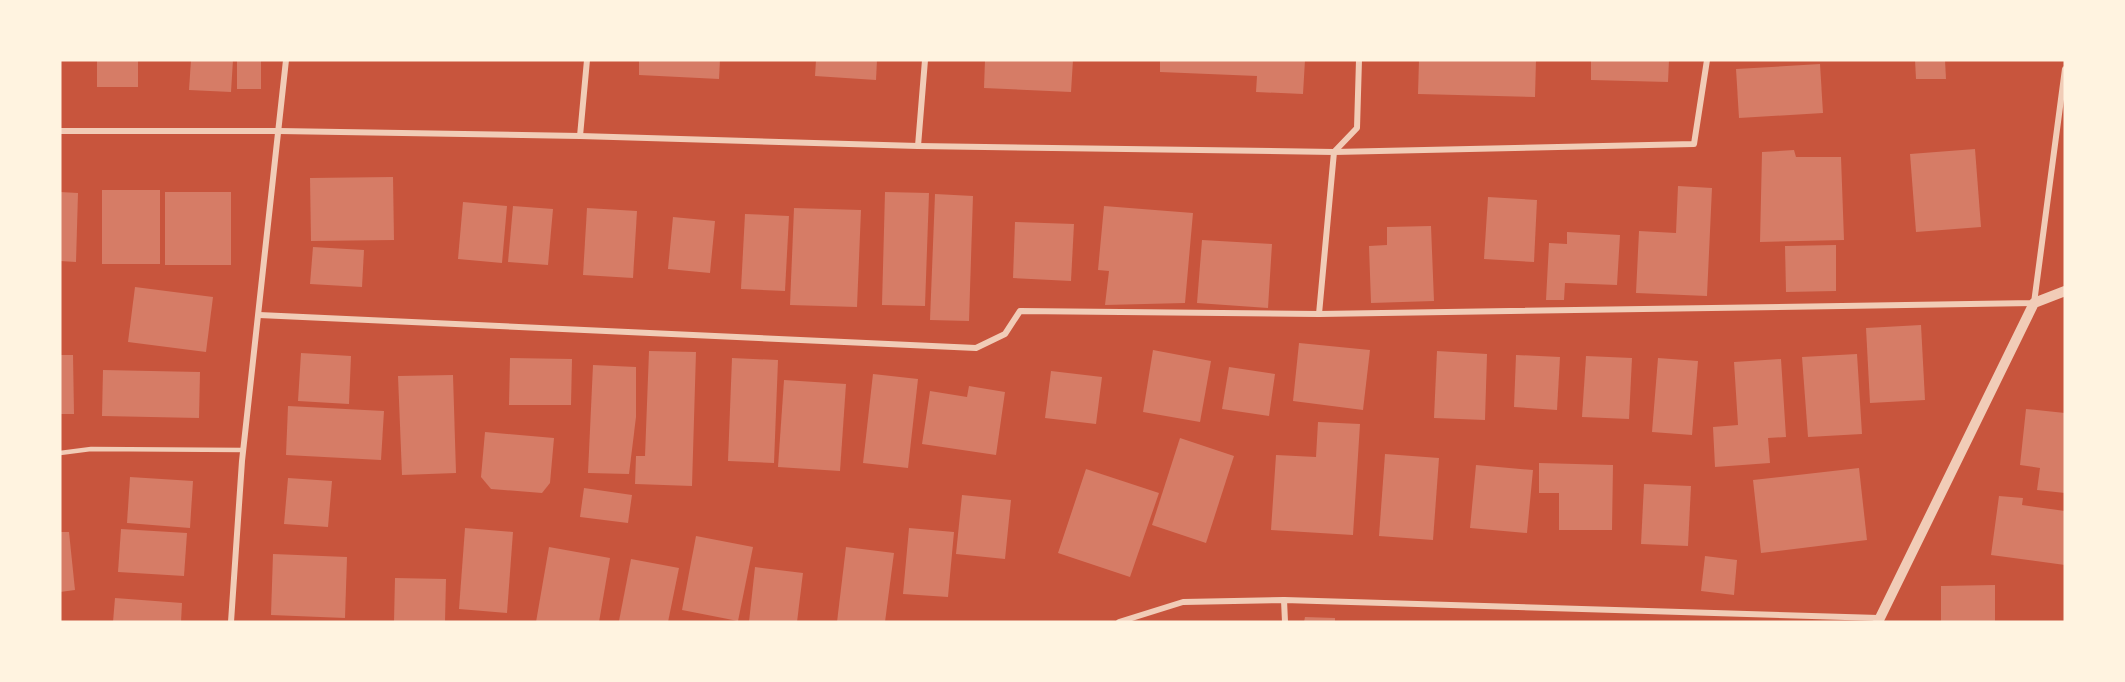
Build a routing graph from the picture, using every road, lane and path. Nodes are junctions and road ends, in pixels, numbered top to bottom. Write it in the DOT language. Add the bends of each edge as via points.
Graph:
graph roads {
  1 [pos="286,60"];
  2 [pos="587,60"];
  3 [pos="925,60"];
  4 [pos="1359,60"];
  5 [pos="1707,60"];
  6 [pos="2065,69"];
  7 [pos="60,131"];
  8 [pos="279,131"];
  9 [pos="580,136"];
  10 [pos="918,146"];
  11 [pos="1334,152"];
  12 [pos="2065,291"];
  13 [pos="2034,303"];
  14 [pos="1319,314"];
  15 [pos="259,315"];
  16 [pos="243,450"];
  17 [pos="60,453"];
  18 [pos="1284,600"];
  19 [pos="1878,620"];
  20 [pos="231,622"];
  21 [pos="1119,622"];
  22 [pos="1285,622"];
  1 -- 8 [label="street"];
  2 -- 9 [label="street"];
  3 -- 10 [label="street"];
  4 -- 11 [label="street" via="1357,128"];
  5 -- 11 [label="street" via="1694,144"];
  6 -- 13 [label="street"];
  7 -- 8 [label="street"];
  8 -- 9 [label="street"];
  8 -- 15 [label="street"];
  9 -- 10 [label="street"];
  10 -- 11 [label="street"];
  11 -- 14 [label="street"];
  12 -- 13 [label="street"];
  13 -- 14 [label="street"];
  13 -- 19 [label="street"];
  14 -- 15 [label="street" via="1020,310 1005,334 976,348"];
  15 -- 16 [label="street"];
  16 -- 17 [label="lane" via="91,449"];
  16 -- 20 [label="street"];
  18 -- 19 [label="street"];
  18 -- 21 [label="street" via="1183,602"];
  18 -- 22 [label="street"];
}
